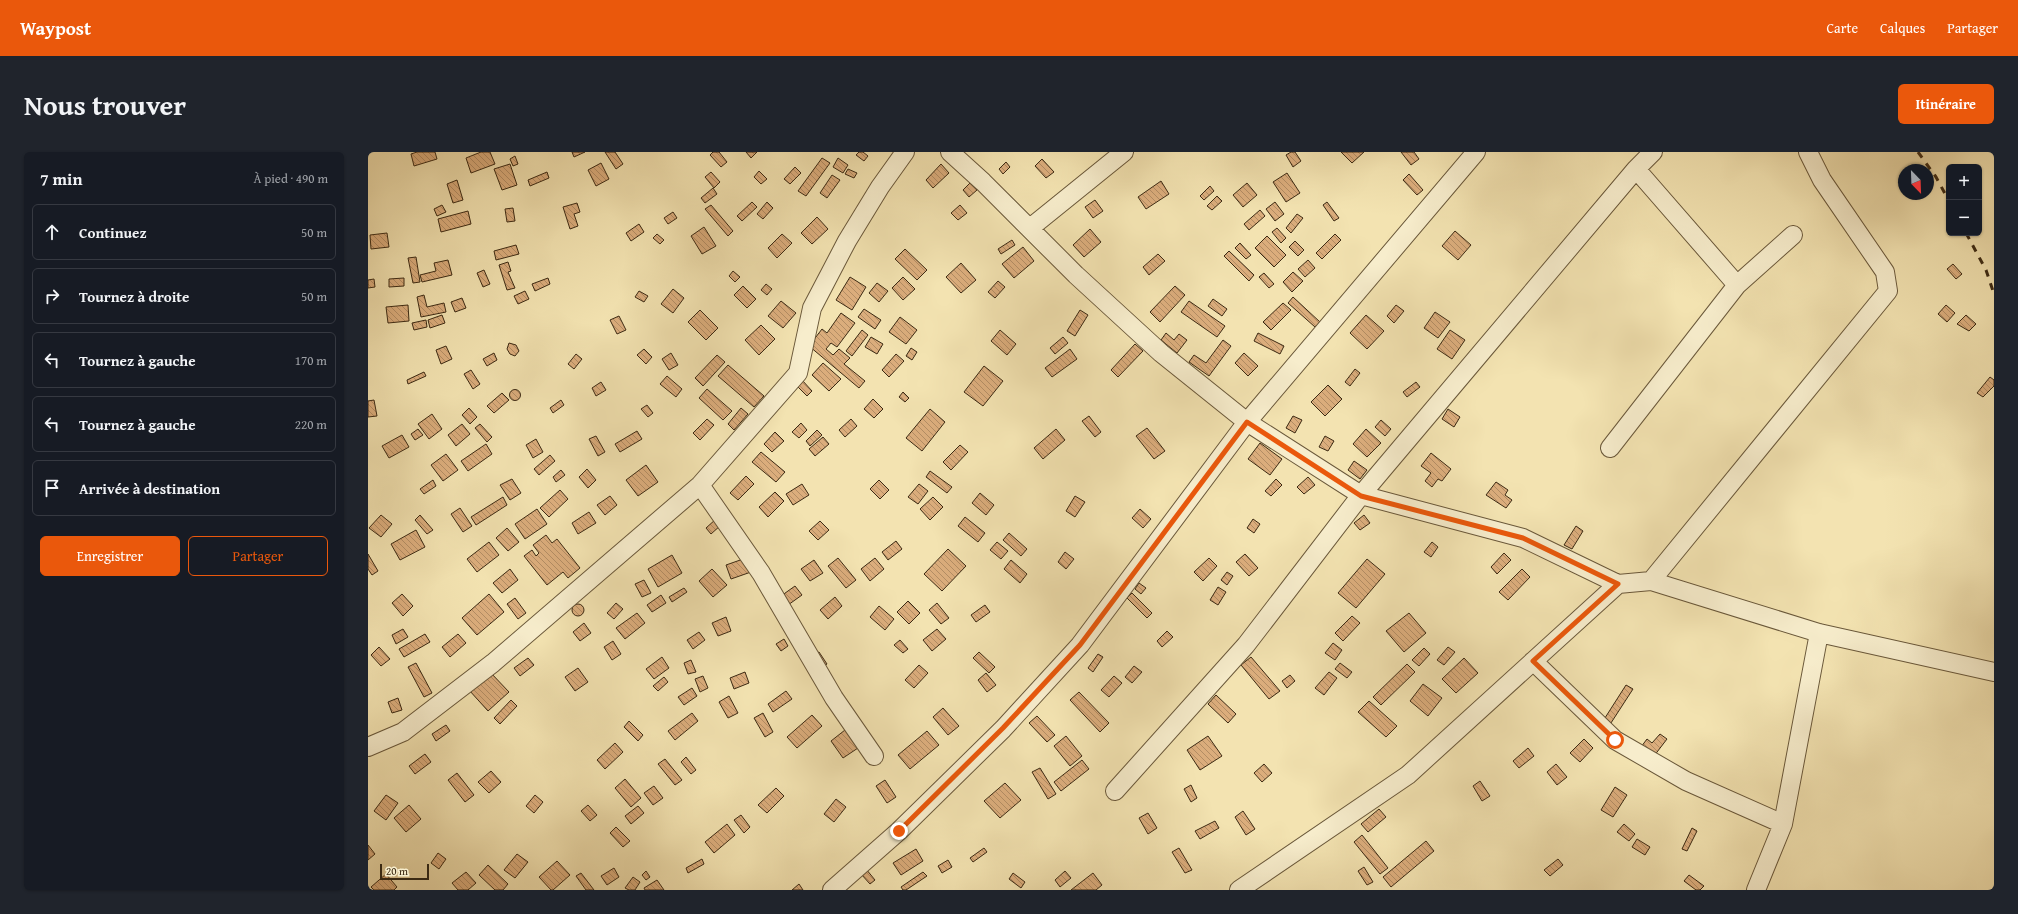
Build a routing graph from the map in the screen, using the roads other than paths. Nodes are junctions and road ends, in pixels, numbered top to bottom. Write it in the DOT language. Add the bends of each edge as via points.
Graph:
graph roads {
  1 [pos="905,152"];
  2 [pos="950,152"];
  3 [pos="1124,152"];
  4 [pos="1476,152"];
  5 [pos="1653,152"];
  6 [pos="1808,152"];
  7 [pos="1636,169"];
  8 [pos="1030,228"];
  9 [pos="1793,235"];
  10 [pos="1737,285"];
  11 [pos="1247,422"];
  12 [pos="1610,448"];
  13 [pos="700,485"];
  14 [pos="1361,496"];
  15 [pos="1651,581"];
  16 [pos="1618,584"];
  17 [pos="1819,633"];
  18 [pos="1533,661"];
  19 [pos="1994,672"];
  20 [pos="368,747"];
  21 [pos="874,756"];
  22 [pos="1115,791"];
  23 [pos="1783,824"];
  24 [pos="832,890"];
  25 [pos="1239,890"];
  26 [pos="1756,890"];
  1 -- 13 [label="street" via="847,241 812,308 798,373"];
  2 -- 8 [label="street"];
  3 -- 8 [label="street"];
  4 -- 11 [label="street"];
  5 -- 7 [label="street"];
  6 -- 15 [label="street" via="1822,180 1885,272 1888,292"];
  7 -- 10 [label="street"];
  7 -- 14 [label="street"];
  8 -- 11 [label="street" via="1076,275 1161,353"];
  9 -- 10 [label="street"];
  10 -- 12 [label="street"];
  11 -- 14 [label="street"];
  11 -- 24 [label="street" via="1080,645 1003,728 899,831"];
  13 -- 20 [label="street" via="493,663 403,732"];
  13 -- 21 [label="street" via="761,573 834,698"];
  14 -- 16 [label="street" via="1523,538"];
  14 -- 22 [label="street" via="1246,645"];
  15 -- 16 [label="street"];
  15 -- 17 [label="street"];
  16 -- 18 [label="street"];
  17 -- 19 [label="street"];
  17 -- 23 [label="street"];
  18 -- 23 [label="street" via="1615,740 1686,781"];
  18 -- 25 [label="street" via="1408,774"];
  23 -- 26 [label="street"];
}
